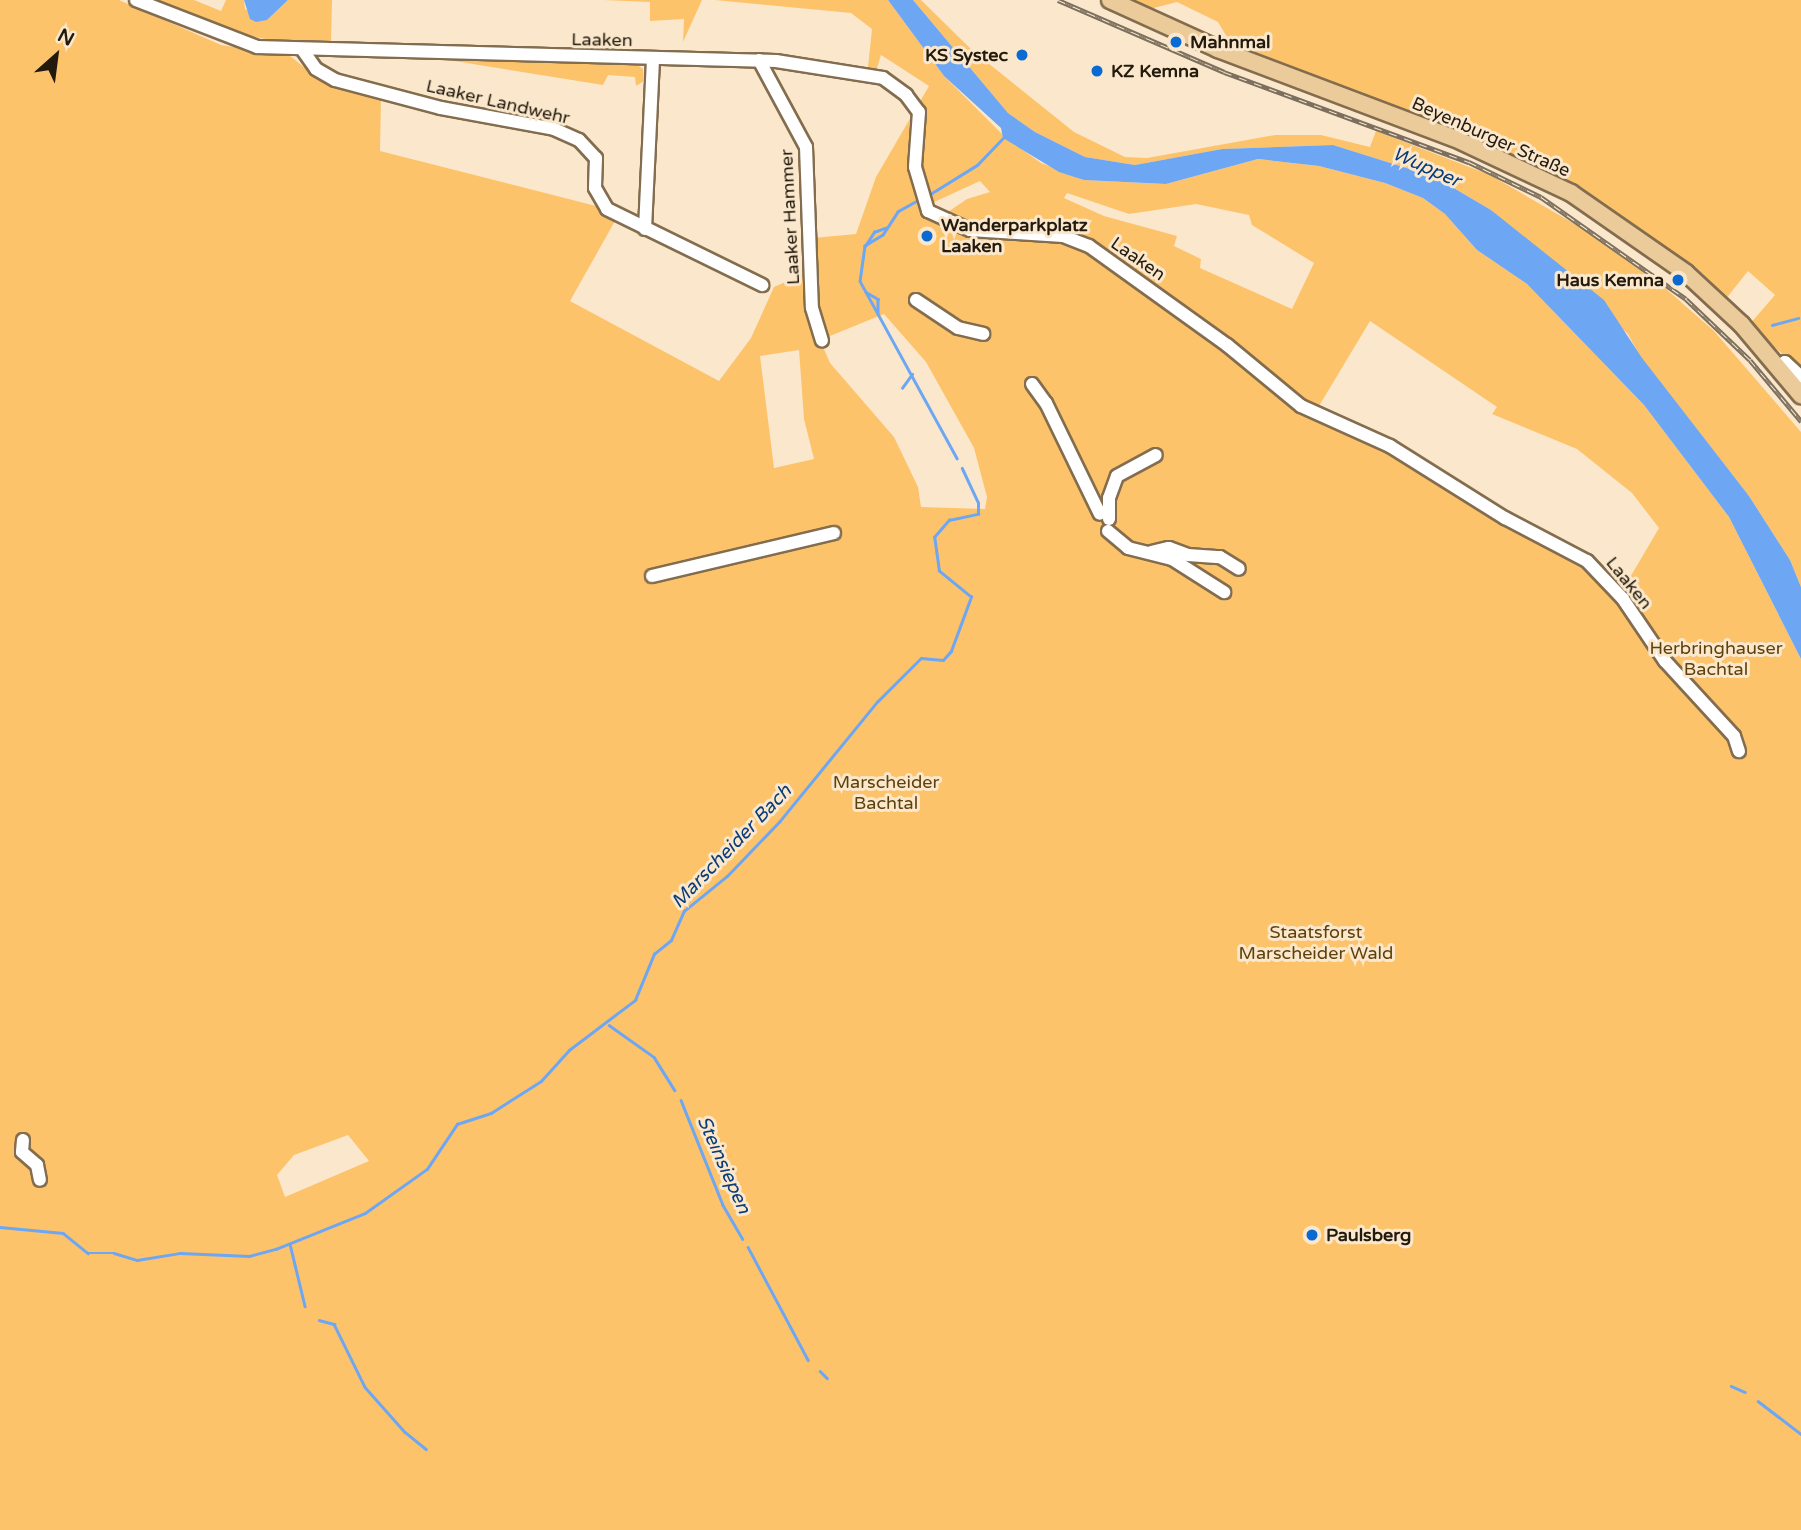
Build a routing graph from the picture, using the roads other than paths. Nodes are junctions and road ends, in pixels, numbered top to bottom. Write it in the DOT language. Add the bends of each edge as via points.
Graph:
graph roads {
  1 [pos="136,0"];
  2 [pos="1110,0"];
  3 [pos="302,49"];
  4 [pos="653,58"];
  5 [pos="759,60"];
  6 [pos="645,229"];
  7 [pos="762,285"];
  8 [pos="916,300"];
  9 [pos="983,334"];
  10 [pos="822,341"];
  11 [pos="1779,366"];
  12 [pos="1801,377"];
  13 [pos="1032,384"];
  14 [pos="1801,395"];
  15 [pos="1156,455"];
  16 [pos="1106,521"];
  17 [pos="834,533"];
  18 [pos="1144,554"];
  19 [pos="1239,569"];
  20 [pos="652,576"];
  21 [pos="1224,592"];
  22 [pos="1739,751"];
  23 [pos="23,1140"];
  24 [pos="40,1180"];
  1 -- 3 [label="street, Laaken" via="257,47"];
  2 -- 11 [label="main road, Beyenburger Straße" via="1218,49 1454,138 1571,193 1676,264"];
  3 -- 4 [label="street, Laaken"];
  3 -- 6 [label="street, Laaker Landwehr" via="316,69 335,80 441,108 554,129 579,140 596,158 595,188 602,203"];
  4 -- 5 [label="street, Laaken"];
  4 -- 6 [label="street"];
  5 -- 10 [label="street, Laaker Hammer" via="806,147 812,307"];
  5 -- 22 [label="street, Laaken" via="856,71 895,86 915,105 920,119 915,167 922,198 938,219 970,230 1063,236 1089,246 1227,345 1301,406 1390,446 1505,518 1587,561 1623,599 1665,661 1734,736"];
  6 -- 7 [label="street, Laaker Landwehr"];
  8 -- 9 [label="street" via="957,328"];
  11 -- 12 [label="street" via="1785,362"];
  11 -- 14 [label="main road, Beyenburger Straße"];
  13 -- 16 [label="street"];
  15 -- 16 [label="street" via="1118,477"];
  16 -- 18 [label="street" via="1113,539"];
  17 -- 20 [label="street"];
  18 -- 19 [label="street" via="1169,548 1188,555 1220,557"];
  18 -- 21 [label="street" via="1172,559"];
  23 -- 24 [label="street" via="22,1152 37,1165"];
}
